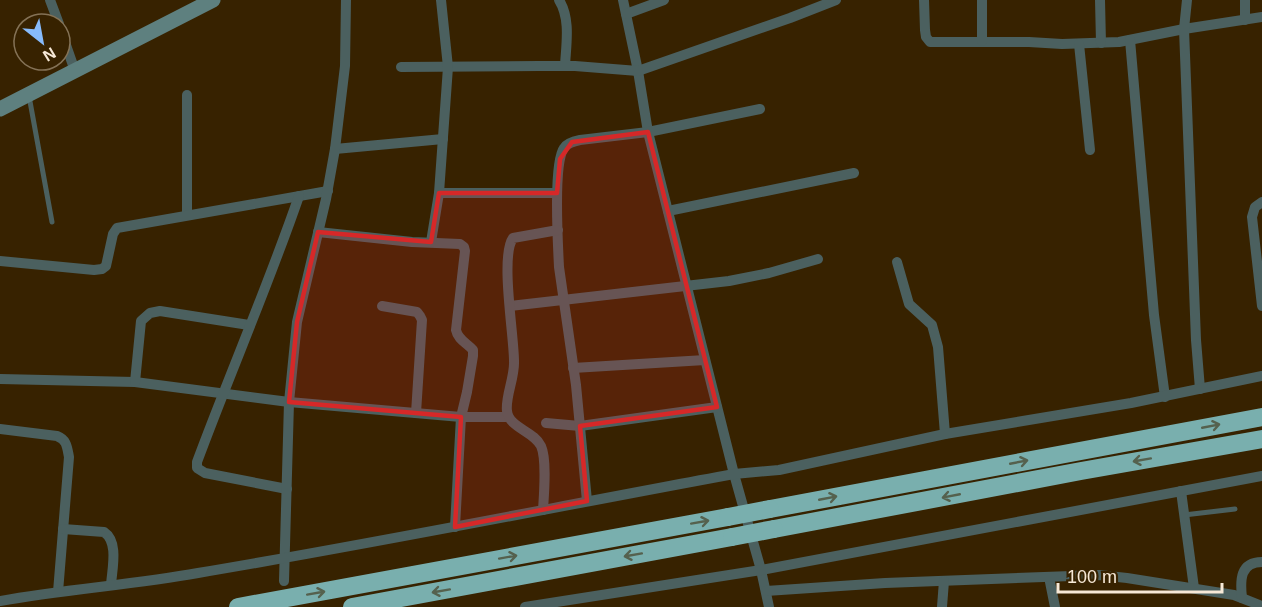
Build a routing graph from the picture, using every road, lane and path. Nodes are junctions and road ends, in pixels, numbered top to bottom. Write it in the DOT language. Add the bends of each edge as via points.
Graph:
graph roads {
  1 [pos="213,0"];
  2 [pos="346,0"];
  3 [pos="441,0"];
  4 [pos="559,0"];
  5 [pos="623,0"];
  6 [pos="664,0"];
  7 [pos="836,0"];
  8 [pos="924,0"];
  9 [pos="982,0"];
  10 [pos="1100,0"];
  11 [pos="1187,0"];
  12 [pos="1245,0"];
  13 [pos="626,14"];
  14 [pos="1262,17"];
  15 [pos="1245,20"];
  16 [pos="1184,29"];
  17 [pos="1130,40"];
  18 [pos="982,41"];
  19 [pos="1101,43"];
  20 [pos="1079,44"];
  21 [pos="72,63"];
  22 [pos="565,66"];
  23 [pos="401,67"];
  24 [pos="448,67"];
  25 [pos="75,71"];
  26 [pos="638,71"];
  27 [pos="28,95"];
  28 [pos="187,96"];
  29 [pos="0,109"];
  30 [pos="760,109"];
  31 [pos="648,132"];
  32 [pos="443,139"];
  33 [pos="335,150"];
  34 [pos="1090,150"];
  35 [pos="854,173"];
  36 [pos="328,191"];
  37 [pos="439,193"];
  38 [pos="557,193"];
  39 [pos="299,196"];
  40 [pos="1262,202"];
  41 [pos="668,211"];
  42 [pos="187,215"];
  43 [pos="52,222"];
  44 [pos="558,230"];
  45 [pos="318,232"];
  46 [pos="430,242"];
  47 [pos="818,259"];
  48 [pos="0,261"];
  49 [pos="897,262"];
  50 [pos="687,287"];
  51 [pos="564,300"];
  52 [pos="382,306"];
  53 [pos="510,306"];
  54 [pos="1262,306"];
  55 [pos="249,325"];
  56 [pos="705,360"];
  57 [pos="573,368"];
  58 [pos="1262,376"];
  59 [pos="0,379"];
  60 [pos="135,382"];
  61 [pos="1200,389"];
  62 [pos="223,392"];
  63 [pos="1165,396"];
  64 [pos="289,402"];
  65 [pos="717,407"];
  66 [pos="416,413"];
  67 [pos="461,417"];
  68 [pos="508,417"];
  69 [pos="1262,417"];
  70 [pos="546,423"];
  71 [pos="580,426"];
  72 [pos="0,429"];
  73 [pos="945,434"];
  74 [pos="1262,439"];
  75 [pos="734,474"];
  76 [pos="1262,476"];
  77 [pos="287,489"];
  78 [pos="1181,491"];
  79 [pos="587,501"];
  80 [pos="1235,509"];
  81 [pos="543,510"];
  82 [pos="1184,515"];
  83 [pos="455,527"];
  84 [pos="63,530"];
  85 [pos="285,558"];
  86 [pos="1262,561"];
  87 [pos="761,570"];
  88 [pos="1048,577"];
  89 [pos="284,581"];
  90 [pos="944,581"];
  91 [pos="111,585"];
  92 [pos="1194,588"];
  93 [pos="766,591"];
  94 [pos="58,592"];
  95 [pos="1242,598"];
  96 [pos="0,601"];
  97 [pos="1262,606"];
  98 [pos="238,607"];
  99 [pos="352,607"];
  100 [pos="525,607"];
  101 [pos="769,607"];
  102 [pos="942,607"];
  103 [pos="1055,607"];
  1 -- 25 [label="street"];
  2 -- 33 [label="street" via="345,66"];
  3 -- 24 [label="street"];
  4 -- 22 [label="street" via="567,24"];
  5 -- 13 [label="street"];
  6 -- 13 [label="street"];
  7 -- 26 [label="street"];
  8 -- 18 [label="street" via="926,37 930,42"];
  9 -- 18 [label="street"];
  10 -- 19 [label="street"];
  11 -- 16 [label="street"];
  12 -- 15 [label="street"];
  13 -- 26 [label="street"];
  14 -- 15 [label="street"];
  15 -- 16 [label="street"];
  16 -- 17 [label="street"];
  16 -- 61 [label="street"];
  17 -- 19 [label="street"];
  17 -- 63 [label="street" via="1154,315"];
  18 -- 20 [label="street"];
  19 -- 20 [label="street"];
  20 -- 34 [label="street"];
  21 -- 25 [label="street"];
  22 -- 24 [label="street"];
  22 -- 26 [label="street"];
  23 -- 24 [label="street"];
  24 -- 32 [label="street"];
  25 -- 27 [label="street"];
  26 -- 31 [label="street"];
  27 -- 29 [label="street"];
  27 -- 43 [label="lane"];
  28 -- 42 [label="street"];
  30 -- 31 [label="street"];
  31 -- 38 [label="street" via="572,142 564,147"];
  31 -- 41 [label="street"];
  32 -- 33 [label="street"];
  32 -- 37 [label="street"];
  33 -- 36 [label="street"];
  35 -- 41 [label="street"];
  36 -- 39 [label="street"];
  36 -- 45 [label="street"];
  37 -- 38 [label="street"];
  37 -- 46 [label="street"];
  38 -- 44 [label="street"];
  39 -- 42 [label="street"];
  39 -- 55 [label="street"];
  40 -- 54 [label="street" via="1255,207 1252,217"];
  41 -- 50 [label="street"];
  42 -- 48 [label="street" via="117,228 102,269"];
  44 -- 51 [label="street"];
  44 -- 53 [label="street" via="513,238 508,282"];
  45 -- 46 [label="street"];
  45 -- 64 [label="street" via="297,322"];
  46 -- 67 [label="street" via="460,244 465,251 456,330 460,340 473,350 473,356"];
  47 -- 50 [label="street" via="747,278"];
  49 -- 73 [label="street" via="909,304 932,325 936,335"];
  50 -- 51 [label="street"];
  50 -- 56 [label="street"];
  51 -- 53 [label="street"];
  51 -- 57 [label="street"];
  52 -- 66 [label="street" via="417,312 422,320"];
  53 -- 68 [label="street" via="515,363 506,409"];
  55 -- 60 [label="street" via="160,311 150,313 141,321"];
  55 -- 62 [label="street"];
  56 -- 57 [label="street"];
  56 -- 65 [label="street"];
  57 -- 71 [label="street"];
  58 -- 61 [label="street"];
  59 -- 60 [label="street"];
  60 -- 62 [label="street"];
  61 -- 63 [label="street"];
  62 -- 64 [label="street"];
  62 -- 77 [label="street" via="197,468 205,473"];
  63 -- 73 [label="street"];
  64 -- 66 [label="street"];
  64 -- 77 [label="street"];
  65 -- 71 [label="street"];
  65 -- 75 [label="street"];
  66 -- 67 [label="street"];
  67 -- 68 [label="street"];
  67 -- 83 [label="street"];
  68 -- 81 [label="street" via="541,446"];
  98 -- 69 [label="highway, one-way, bridge"];
  70 -- 71 [label="street"];
  71 -- 79 [label="street"];
  72 -- 84 [label="street" via="63,438 69,457"];
  73 -- 75 [label="street" via="779,470"];
  74 -- 99 [label="highway, one-way, bridge"];
  75 -- 79 [label="street"];
  75 -- 87 [label="street"];
  76 -- 78 [label="street"];
  77 -- 85 [label="street"];
  78 -- 82 [label="street"];
  78 -- 87 [label="street"];
  79 -- 81 [label="street"];
  80 -- 82 [label="lane"];
  81 -- 83 [label="street"];
  82 -- 92 [label="street"];
  83 -- 85 [label="street"];
  84 -- 91 [label="street" via="109,535 113,550"];
  84 -- 94 [label="street"];
  85 -- 89 [label="street"];
  85 -- 91 [label="street"];
  86 -- 95 [label="street" via="1247,566 1242,577"];
  87 -- 93 [label="street"];
  87 -- 100 [label="street"];
  88 -- 90 [label="street"];
  88 -- 92 [label="street" via="1099,575"];
  88 -- 103 [label="street"];
  90 -- 93 [label="street"];
  90 -- 102 [label="street"];
  91 -- 94 [label="street"];
  92 -- 95 [label="street"];
  93 -- 101 [label="street"];
  94 -- 96 [label="street"];
  95 -- 97 [label="street"];
}
